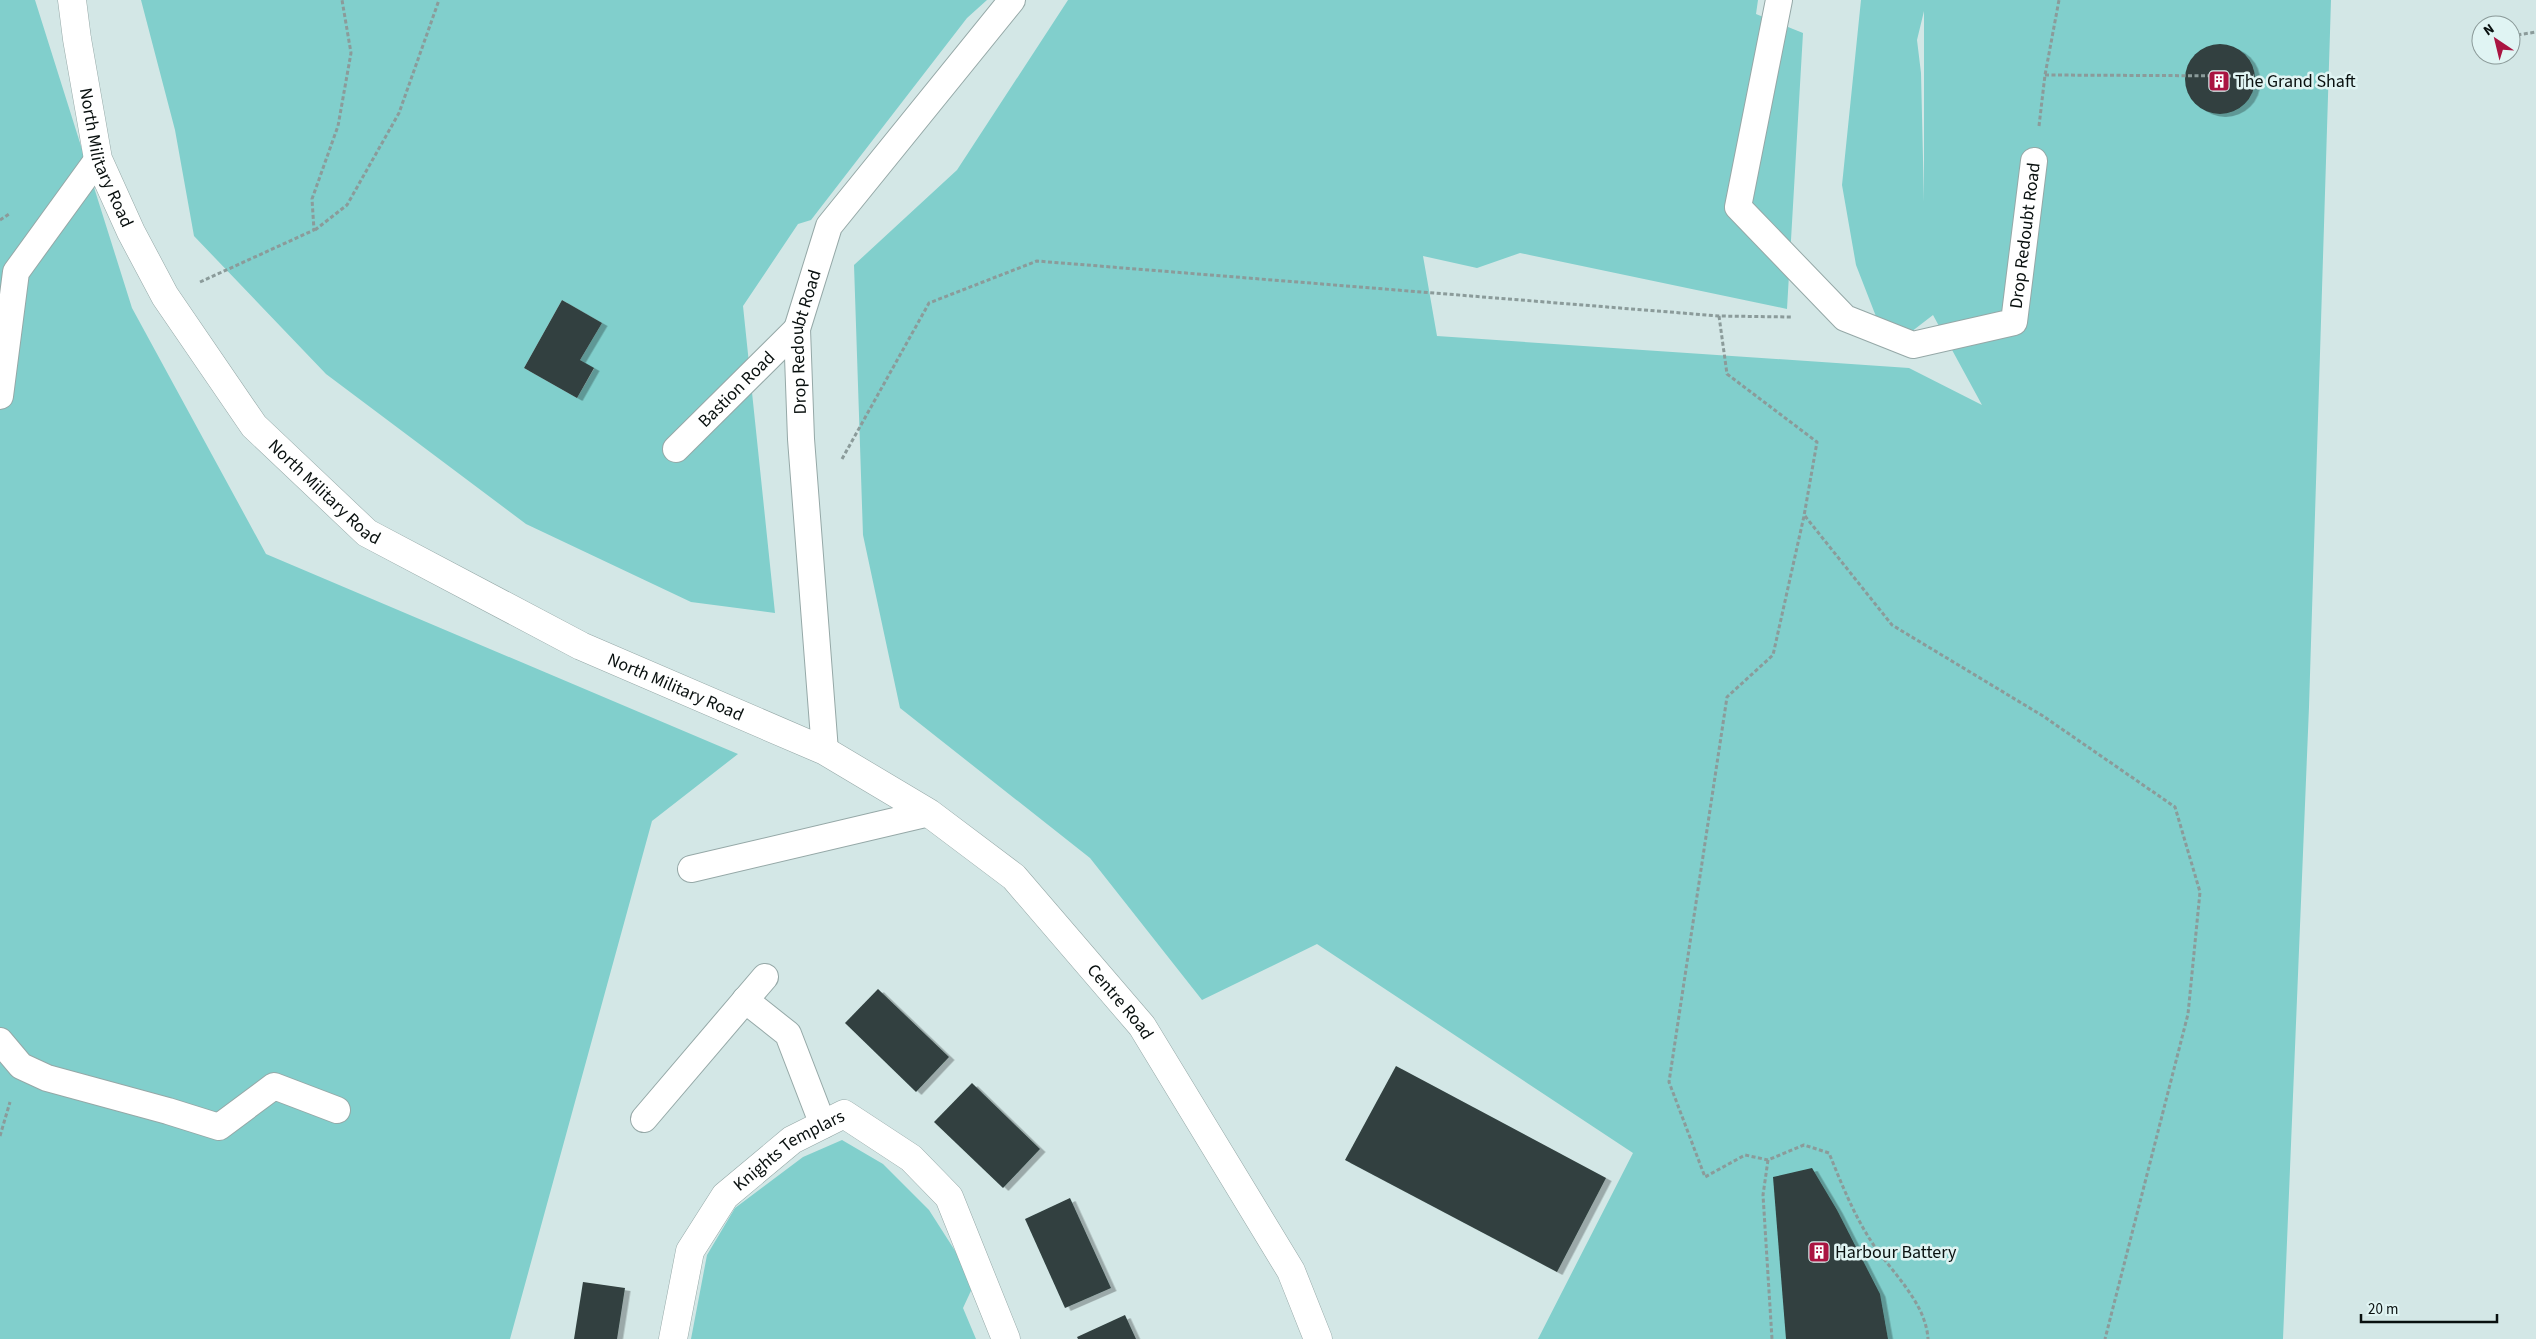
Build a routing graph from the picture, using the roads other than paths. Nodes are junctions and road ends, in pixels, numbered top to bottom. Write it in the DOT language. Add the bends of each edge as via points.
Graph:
graph roads {
  1 [pos="72,0"];
  2 [pos="1012,0"];
  3 [pos="1779,0"];
  4 [pos="98,159"];
  5 [pos="2034,161"];
  6 [pos="797,329"];
  7 [pos="0,396"];
  8 [pos="676,449"];
  9 [pos="825,751"];
  10 [pos="928,813"];
  11 [pos="691,869"];
  12 [pos="765,977"];
  13 [pos="745,1000"];
  14 [pos="0,1040"];
  15 [pos="337,1110"];
  16 [pos="644,1119"];
  17 [pos="822,1125"];
  18 [pos="673,1339"];
  19 [pos="1006,1339"];
  20 [pos="1318,1339"];
  1 -- 4 [label="street, North Military Road"];
  2 -- 6 [label="lane, Drop Redoubt Road" via="829,226"];
  3 -- 5 [label="lane, Drop Redoubt Road" via="1738,207 1845,318 1913,345 2014,322"];
  4 -- 7 [label="lane" via="16,272"];
  4 -- 9 [label="street, North Military Road" via="165,296 254,426 367,533 581,646"];
  6 -- 8 [label="lane, Bastion Road"];
  6 -- 9 [label="lane, Drop Redoubt Road" via="801,439"];
  9 -- 10 [label="street, Centre Road"];
  10 -- 11 [label="lane"];
  10 -- 20 [label="street, Centre Road" via="1014,877 1142,1026 1291,1271"];
  12 -- 13 [label="lane"];
  13 -- 16 [label="lane"];
  13 -- 17 [label="lane" via="788,1034"];
  14 -- 15 [label="lane" via="21,1066 47,1078 219,1127 274,1086"];
  17 -- 18 [label="street, Knights Templars" via="792,1140 725,1196 690,1250"];
  17 -- 19 [label="street, Knights Templars" via="844,1114 911,1158 949,1197"];
}
